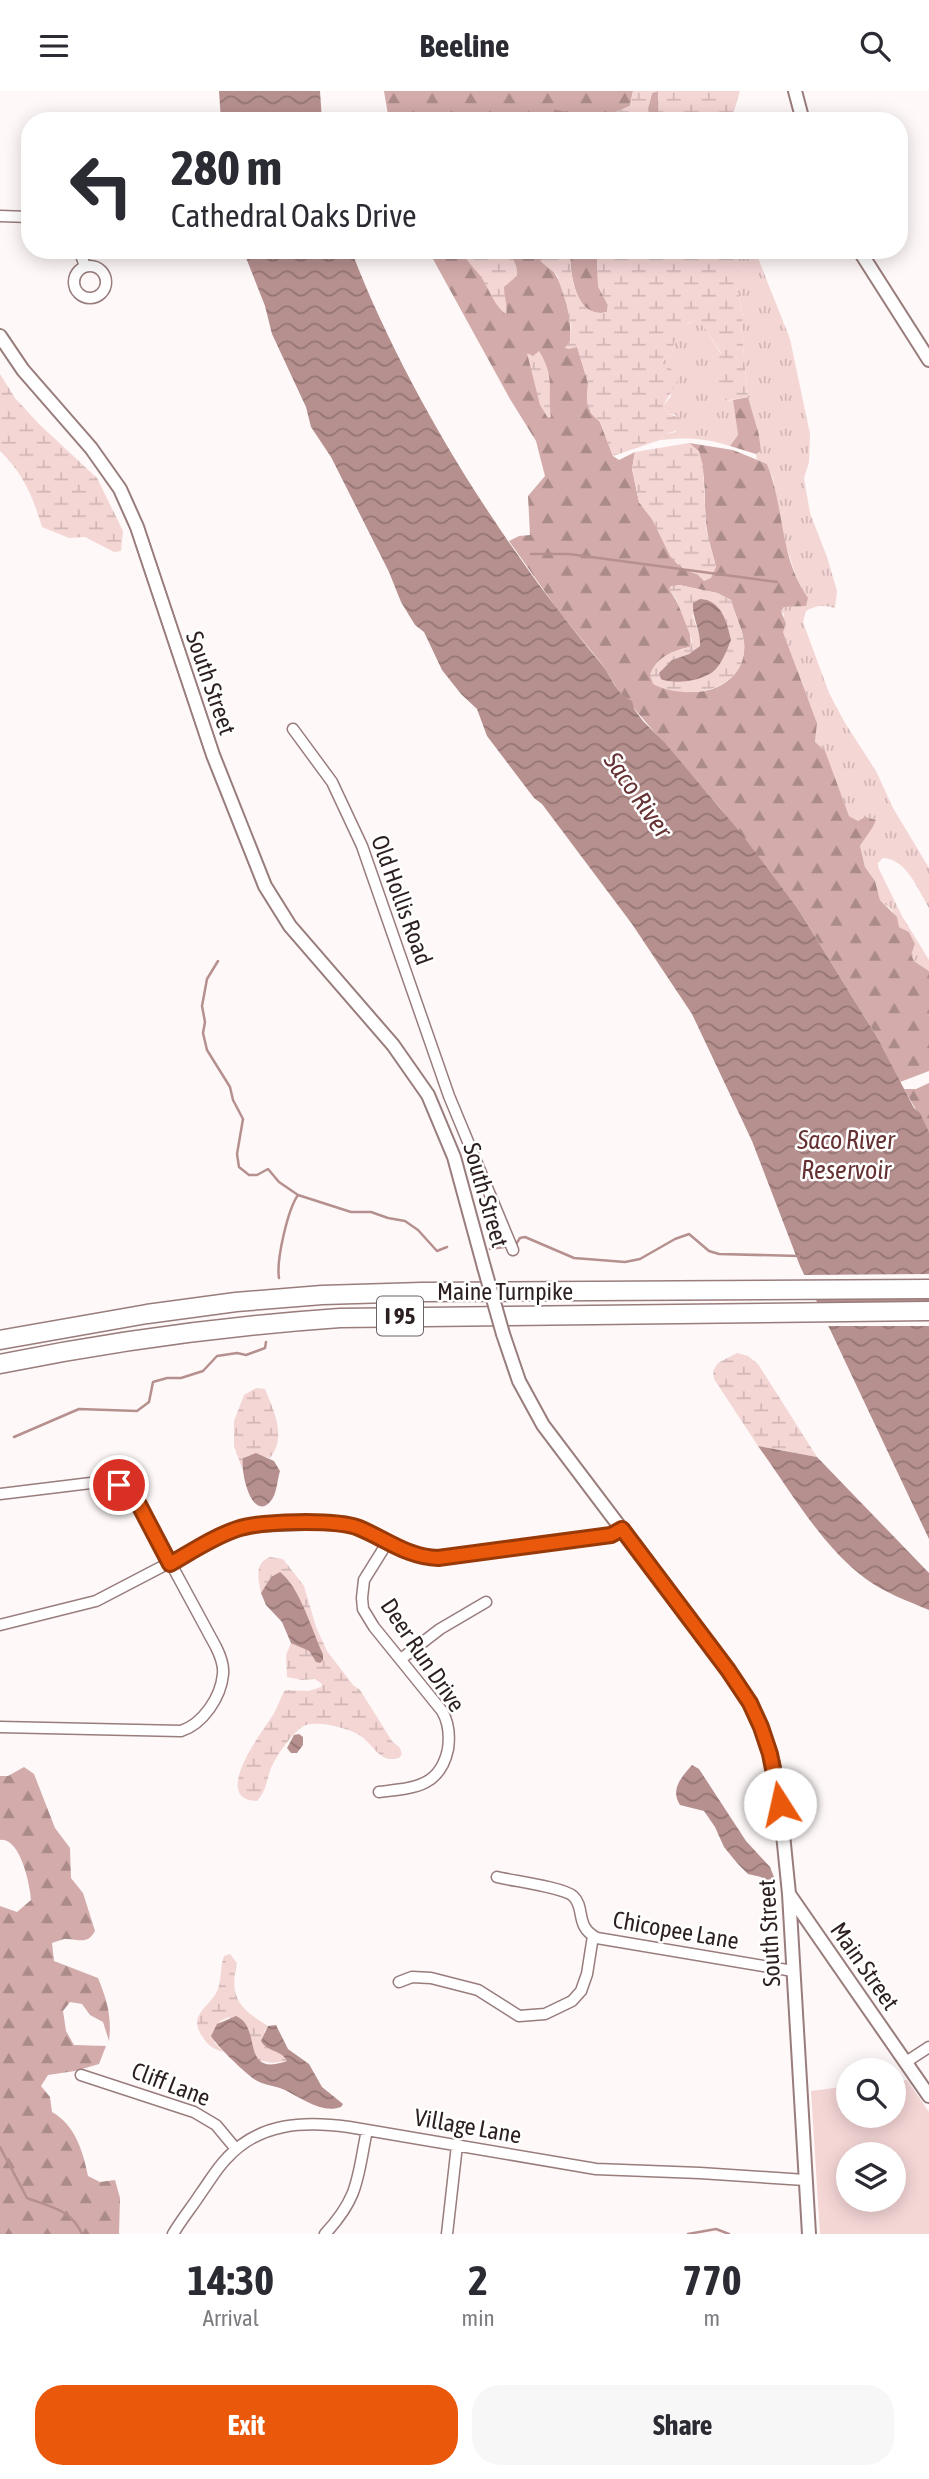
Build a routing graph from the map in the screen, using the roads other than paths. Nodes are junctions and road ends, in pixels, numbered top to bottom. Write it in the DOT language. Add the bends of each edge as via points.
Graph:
graph roads {
  1 [pos="795,91"];
  2 [pos="801,112"];
  3 [pos="0,216"];
  4 [pos="21,217"];
  5 [pos="82,259"];
  6 [pos="865,259"];
  7 [pos="85,266"];
  8 [pos="0,336"];
  9 [pos="929,360"];
  10 [pos="293,729"];
  11 [pos="449,1096"];
  12 [pos="433,1105"];
  13 [pos="513,1249"];
  14 [pos="929,1289"];
  15 [pos="929,1311"];
  16 [pos="0,1341"];
  17 [pos="0,1364"];
  18 [pos="0,1494"];
  19 [pos="622,1529"];
  20 [pos="387,1543"];
  21 [pos="170,1564"];
  22 [pos="486,1602"];
  23 [pos="0,1625"];
  24 [pos="401,1659"];
  25 [pos="0,1727"];
  26 [pos="379,1792"];
  27 [pos="497,1877"];
  28 [pos="789,1894"];
  29 [pos="593,1936"];
  30 [pos="793,1971"];
  31 [pos="399,1982"];
  32 [pos="929,2047"];
  33 [pos="903,2058"];
  34 [pos="906,2062"];
  35 [pos="81,2075"];
  36 [pos="929,2096"];
  37 [pos="367,2130"];
  38 [pos="457,2145"];
  39 [pos="236,2149"];
  40 [pos="805,2180"];
  41 [pos="173,2234"];
  42 [pos="325,2234"];
  43 [pos="447,2234"];
  44 [pos="808,2234"];
  1 -- 2 [label="street"];
  3 -- 4 [label="street"];
  5 -- 7 [label="street"];
  6 -- 9 [label="street"];
  8 -- 12 [label="street, South Street" via="108,470 124,497 213,755 275,905 400,1055"];
  10 -- 11 [label="street, Old Hollis Road" via="328,775 362,846"];
  11 -- 12 [label="street"];
  11 -- 13 [label="street, Old Hollis Road"];
  12 -- 19 [label="street, South Street, bridge" via="454,1157 519,1381 556,1443"];
  14 -- 16 [label="highway, Maine Turnpike / I 95" via="322,1295 147,1314"];
  15 -- 17 [label="highway, Maine Turnpike / I 95" via="340,1318 161,1335"];
  18 -- 21 [label="street" via="99,1482 119,1485 137,1501"];
  19 -- 20 [label="street" via="611,1535 445,1557 422,1557"];
  19 -- 28 [label="street, South Street" via="754,1711 777,1783"];
  20 -- 21 [label="street" via="343,1523 252,1526 229,1532"];
  20 -- 24 [label="street, Deer Run Drive" via="364,1580 362,1604 368,1619"];
  21 -- 23 [label="street" via="96,1601"];
  21 -- 25 [label="street" via="223,1665 218,1690 198,1722 174,1732"];
  22 -- 24 [label="street"];
  24 -- 26 [label="street, Deer Run Drive" via="442,1711 448,1747 439,1771 426,1783"];
  27 -- 29 [label="street, Chicopee Lane" via="569,1894 578,1903 583,1927"];
  28 -- 30 [label="street, South Street"];
  28 -- 33 [label="street, Main Street"];
  29 -- 30 [label="street, Chicopee Lane"];
  29 -- 31 [label="street" via="581,1991 572,2001 545,2014 519,2016 478,1990 431,1978"];
  30 -- 40 [label="street, South Street"];
  32 -- 34 [label="street"];
  34 -- 36 [label="street, Main Street"];
  35 -- 39 [label="street, Cliff Lane" via="194,2112 216,2125"];
  37 -- 38 [label="street, Village Lane"];
  37 -- 39 [label="street, Village Lane" via="316,2122 294,2124"];
  37 -- 42 [label="street" via="352,2199"];
  38 -- 40 [label="street, Village Lane" via="609,2171"];
  38 -- 43 [label="street"];
  39 -- 41 [label="street, Village Lane"];
  40 -- 44 [label="street, South Street"];
}
